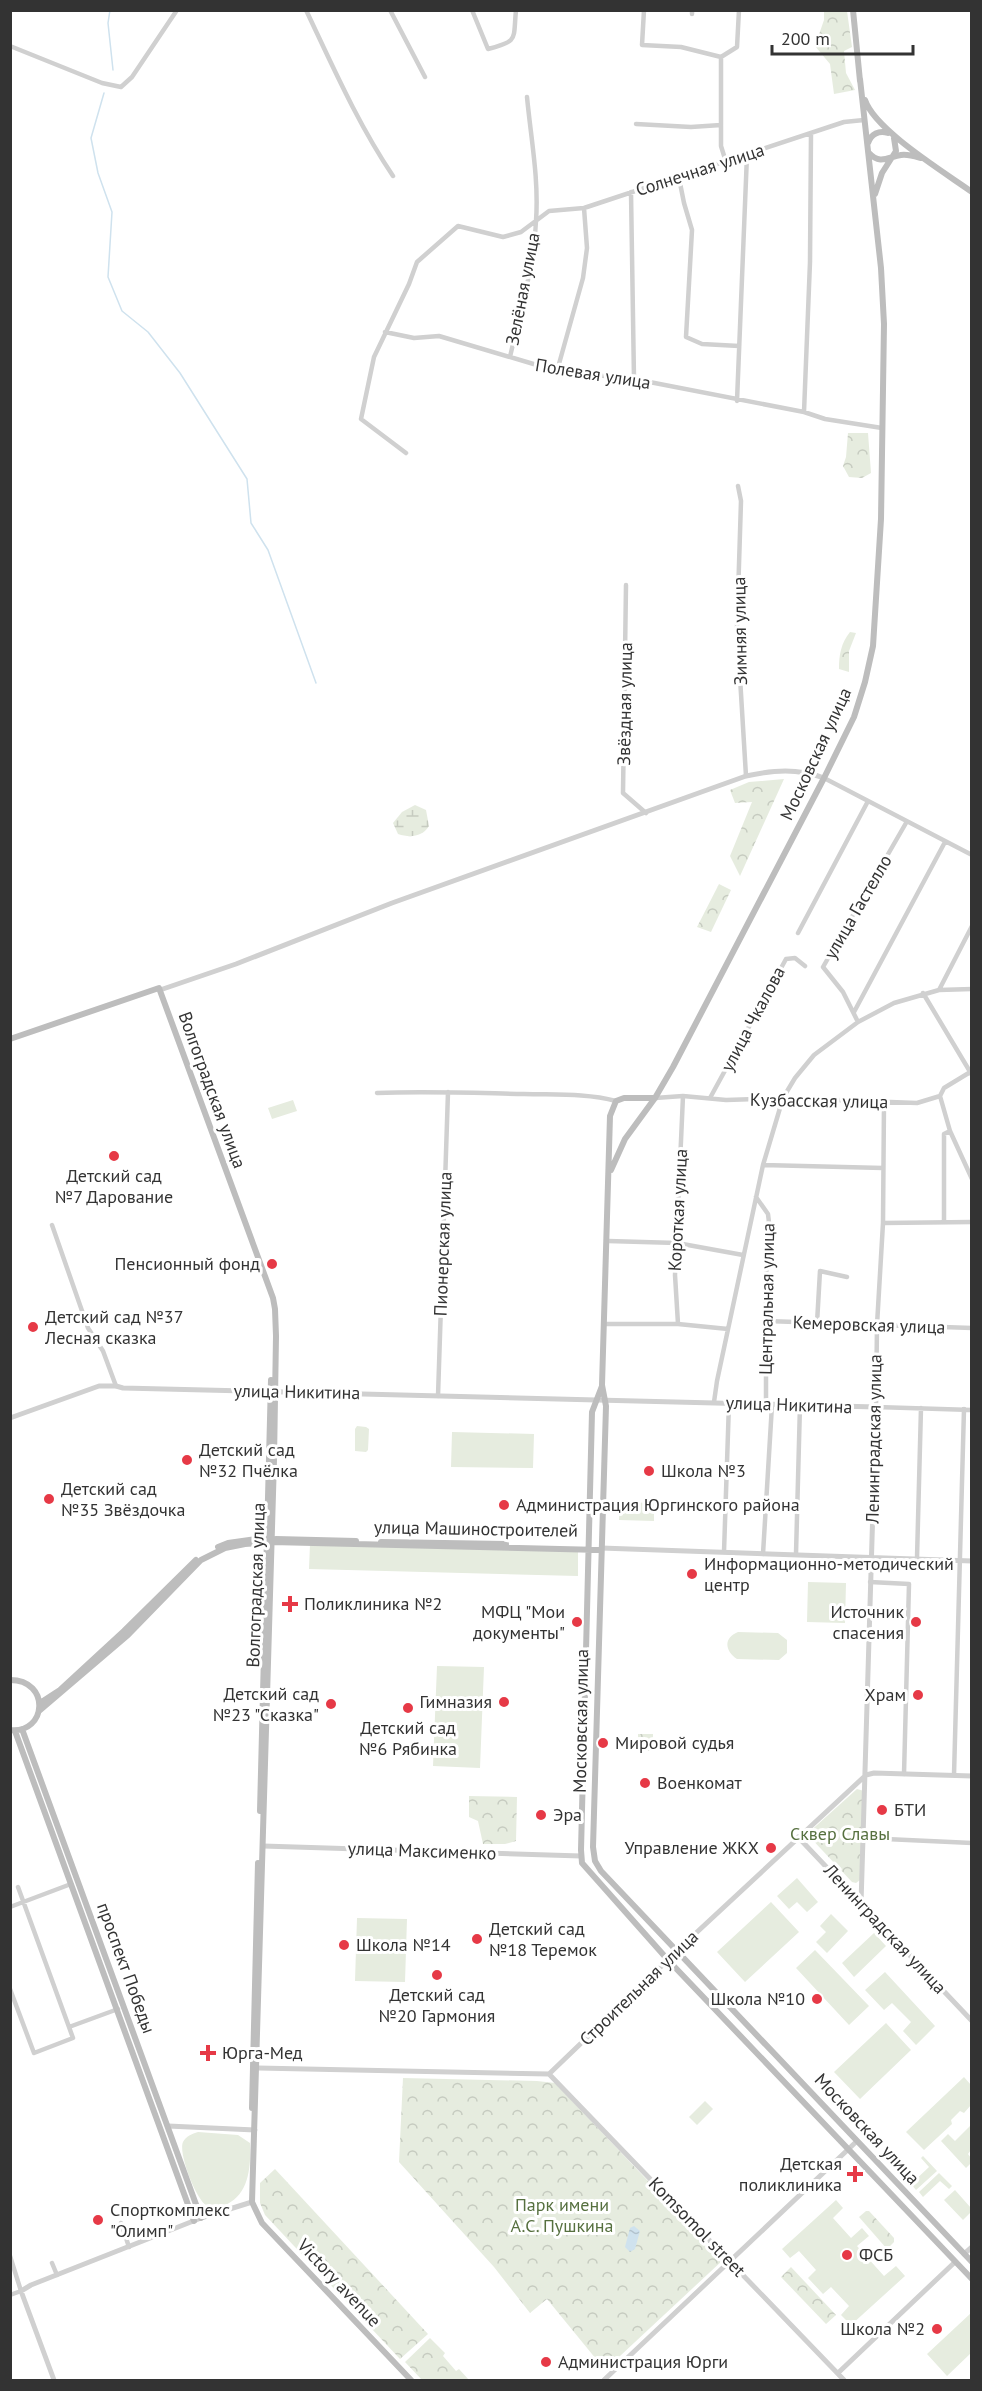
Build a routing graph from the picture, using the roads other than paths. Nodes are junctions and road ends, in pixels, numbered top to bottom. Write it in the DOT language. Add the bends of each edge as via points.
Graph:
graph roads {
  1 [pos="177,10"];
  2 [pos="306,10"];
  3 [pos="390,10"];
  4 [pos="472,10"];
  5 [pos="516,10"];
  6 [pos="644,10"];
  7 [pos="739,10"];
  8 [pos="853,10"];
  9 [pos="10,46"];
  10 [pos="721,57"];
  11 [pos="425,77"];
  12 [pos="860,79"];
  13 [pos="527,97"];
  14 [pos="864,120"];
  15 [pos="636,124"];
  16 [pos="722,125"];
  17 [pos="811,133"];
  18 [pos="892,135"];
  19 [pos="868,147"];
  20 [pos="747,155"];
  21 [pos="891,158"];
  22 [pos="927,160"];
  23 [pos="726,162"];
  24 [pos="393,176"];
  25 [pos="679,178"];
  26 [pos="632,192"];
  27 [pos="972,192"];
  28 [pos="584,208"];
  29 [pos="875,209"];
  30 [pos="536,221"];
  31 [pos="385,332"];
  32 [pos="739,346"];
  33 [pos="510,357"];
  34 [pos="557,371"];
  35 [pos="634,379"];
  36 [pos="737,401"];
  37 [pos="804,412"];
  38 [pos="882,428"];
  39 [pos="406,453"];
  40 [pos="738,486"];
  41 [pos="626,585"];
  42 [pos="746,776"];
  43 [pos="824,778"];
  44 [pos="867,802"];
  45 [pos="646,813"];
  46 [pos="906,823"];
  47 [pos="945,842"];
  48 [pos="972,855"];
  49 [pos="972,926"];
  50 [pos="798,933"];
  51 [pos="804,966"];
  52 [pos="972,989"];
  53 [pos="158,990"];
  54 [pos="939,990"];
  55 [pos="923,993"];
  56 [pos="854,1012"];
  57 [pos="858,1022"];
  58 [pos="10,1041"];
  59 [pos="971,1073"];
  60 [pos="448,1092"];
  61 [pos="377,1093"];
  62 [pos="683,1096"];
  63 [pos="940,1096"];
  64 [pos="639,1097"];
  65 [pos="655,1098"];
  66 [pos="711,1098"];
  67 [pos="783,1098"];
  68 [pos="616,1101"];
  69 [pos="884,1102"];
  70 [pos="646,1111"];
  71 [pos="950,1131"];
  72 [pos="609,1138"];
  73 [pos="625,1139"];
  74 [pos="763,1165"];
  75 [pos="883,1168"];
  76 [pos="609,1176"];
  77 [pos="972,1179"];
  78 [pos="756,1197"];
  79 [pos="945,1222"];
  80 [pos="972,1222"];
  81 [pos="883,1223"];
  82 [pos="52,1225"];
  83 [pos="608,1241"];
  84 [pos="677,1243"];
  85 [pos="743,1256"];
  86 [pos="847,1277"];
  87 [pos="766,1321"];
  88 [pos="817,1323"];
  89 [pos="605,1324"];
  90 [pos="678,1324"];
  91 [pos="877,1324"];
  92 [pos="972,1328"];
  93 [pos="728,1329"];
  94 [pos="602,1385"];
  95 [pos="116,1386"];
  96 [pos="273,1392"];
  97 [pos="438,1396"];
  98 [pos="593,1400"];
  99 [pos="606,1401"];
  100 [pos="714,1402"];
  101 [pos="729,1403"];
  102 [pos="769,1404"];
  103 [pos="800,1405"];
  104 [pos="876,1407"];
  105 [pos="921,1408"];
  106 [pos="964,1409"];
  107 [pos="972,1410"];
  108 [pos="10,1418"];
  109 [pos="269,1540"];
  110 [pos="589,1548"];
  111 [pos="601,1549"];
  112 [pos="724,1552"];
  113 [pos="763,1554"];
  114 [pos="796,1554"];
  115 [pos="871,1557"];
  116 [pos="917,1558"];
  117 [pos="960,1561"];
  118 [pos="972,1561"];
  119 [pos="870,1582"];
  120 [pos="10,1680"];
  121 [pos="40,1702"];
  122 [pos="39,1711"];
  123 [pos="16,1730"];
  124 [pos="904,1774"];
  125 [pos="866,1775"];
  126 [pos="954,1775"];
  127 [pos="972,1776"];
  128 [pos="583,1780"];
  129 [pos="595,1781"];
  130 [pos="798,1837"];
  131 [pos="864,1838"];
  132 [pos="972,1843"];
  133 [pos="263,1844"];
  134 [pos="594,1855"];
  135 [pos="581,1856"];
  136 [pos="71,1884"];
  137 [pos="18,1887"];
  138 [pos="23,1902"];
  139 [pos="861,1904"];
  140 [pos="10,1907"];
  141 [pos="677,1951"];
  142 [pos="668,1960"];
  143 [pos="10,1989"];
  144 [pos="120,2008"];
  145 [pos="972,2021"];
  146 [pos="69,2027"];
  147 [pos="258,2068"];
  148 [pos="549,2074"];
  149 [pos="165,2128"];
  150 [pos="254,2130"];
  151 [pos="857,2141"];
  152 [pos="848,2149"];
  153 [pos="252,2202"];
  154 [pos="197,2220"];
  155 [pos="121,2223"];
  156 [pos="129,2247"];
  157 [pos="972,2247"];
  158 [pos="964,2254"];
  159 [pos="10,2256"];
  160 [pos="730,2262"];
  161 [pos="955,2262"];
  162 [pos="972,2262"];
  163 [pos="52,2263"];
  164 [pos="57,2275"];
  165 [pos="972,2280"];
  166 [pos="21,2291"];
  167 [pos="10,2295"];
  168 [pos="838,2373"];
  169 [pos="54,2380"];
  170 [pos="411,2380"];
  171 [pos="604,2380"];
  172 [pos="844,2380"];
  1 -- 9 [label="street" via="132,77 121,87"];
  2 -- 24 [label="street" via="342,86"];
  3 -- 11 [label="street"];
  4 -- 5 [label="street" via="488,49 510,44"];
  6 -- 10 [label="street" via="642,45 681,47"];
  7 -- 10 [label="street" via="737,47"];
  8 -- 12 [label="main road"];
  10 -- 16 [label="street"];
  12 -- 14 [label="main road, Московская улица"];
  12 -- 18 [label="main road" via="869,109"];
  13 -- 30 [label="street, Зелёная улица" via="536,164"];
  14 -- 17 [label="street, Солнечная улица"];
  14 -- 19 [label="main road, Московская улица"];
  15 -- 16 [label="street"];
  16 -- 23 [label="street"];
  17 -- 20 [label="street, Солнечная улица"];
  17 -- 37 [label="street"];
  18 -- 19 [label="main road" via="874,134"];
  18 -- 21 [label="main road, Московская улица" via="897,147"];
  18 -- 22 [label="main road"];
  19 -- 21 [label="main road" via="877,160"];
  19 -- 29 [label="main road, Московская улица"];
  20 -- 23 [label="street, Солнечная улица"];
  20 -- 32 [label="street"];
  21 -- 22 [label="main road" via="907,154"];
  21 -- 29 [label="main road, Московская улица" via="877,185"];
  22 -- 27 [label="main road"];
  23 -- 25 [label="street, Солнечная улица"];
  25 -- 26 [label="street, Солнечная улица"];
  25 -- 32 [label="street" via="692,230 686,337 702,344"];
  26 -- 28 [label="street, Солнечная улица"];
  26 -- 35 [label="street"];
  28 -- 30 [label="street, Солнечная улица" via="549,212"];
  28 -- 34 [label="street" via="584,278"];
  29 -- 38 [label="main road, Московская улица" via="883,306"];
  30 -- 31 [label="street, Солнечная улица" via="521,232 503,237 458,226 417,262"];
  30 -- 33 [label="street, Зелёная улица" via="533,257"];
  31 -- 33 [label="street, Полевая улица" via="414,338 439,336"];
  31 -- 39 [label="street" via="374,357 360,419"];
  32 -- 36 [label="street"];
  33 -- 34 [label="street, Полевая улица"];
  34 -- 35 [label="street, Полевая улица"];
  35 -- 36 [label="street, Полевая улица"];
  36 -- 37 [label="street, Полевая улица"];
  37 -- 38 [label="street, Полевая улица"];
  38 -- 43 [label="main road, Московская улица" via="873,646 854,717"];
  40 -- 42 [label="street, Зимняя улица" via="741,501 737,628"];
  41 -- 45 [label="street, Звёздная улица" via="623,793"];
  42 -- 43 [label="street" via="786,770"];
  42 -- 45 [label="street"];
  43 -- 44 [label="street"];
  43 -- 65 [label="main road, Московская улица"];
  44 -- 46 [label="street"];
  44 -- 50 [label="street"];
  45 -- 53 [label="street"];
  46 -- 47 [label="street"];
  46 -- 56 [label="street, улица Гастелло" via="823,967"];
  47 -- 48 [label="street"];
  47 -- 56 [label="street"];
  49 -- 54 [label="street"];
  51 -- 66 [label="street, улица Чкалова" via="795,958 786,959"];
  52 -- 54 [label="street, Центральная улица"];
  53 -- 58 [label="main road"];
  53 -- 96 [label="main road, Волгоградская улица" via="273,1298"];
  54 -- 55 [label="street, Центральная улица"];
  55 -- 57 [label="street, Центральная улица"];
  55 -- 59 [label="street"];
  56 -- 57 [label="street, улица Гастелло"];
  57 -- 67 [label="street, Центральная улица" via="814,1055"];
  59 -- 63 [label="street, Кузбасская улица" via="944,1088"];
  60 -- 61 [label="street"];
  60 -- 68 [label="street" via="569,1095"];
  60 -- 97 [label="street, Пионерская улица"];
  62 -- 65 [label="street, Кузбасская улица"];
  62 -- 66 [label="street, Кузбасская улица"];
  62 -- 84 [label="street, Короткая улица"];
  63 -- 69 [label="street, Кузбасская улица" via="917,1103"];
  63 -- 71 [label="street"];
  64 -- 65 [label="main road"];
  64 -- 68 [label="main road"];
  64 -- 70 [label="main road"];
  65 -- 70 [label="main road, Московская улица"];
  66 -- 67 [label="street, Кузбасская улица"];
  67 -- 69 [label="street, Кузбасская улица"];
  67 -- 74 [label="street, Центральная улица"];
  68 -- 72 [label="main road, Московская улица" via="610,1116"];
  69 -- 75 [label="street, Ленинградская улица"];
  70 -- 73 [label="main road, Московская улица"];
  71 -- 77 [label="street"];
  71 -- 79 [label="street" via="944,1134"];
  72 -- 73 [label="main road" via="618,1143"];
  72 -- 76 [label="main road, Московская улица"];
  73 -- 76 [label="main road, Московская улица"];
  74 -- 75 [label="street"];
  74 -- 78 [label="street, Центральная улица"];
  75 -- 81 [label="street, Ленинградская улица"];
  76 -- 83 [label="main road, Московская улица"];
  78 -- 85 [label="street, Центральная улица"];
  78 -- 87 [label="street, Центральная улица" via="768,1214 770,1231"];
  79 -- 80 [label="street"];
  79 -- 81 [label="street"];
  81 -- 91 [label="street, Ленинградская улица"];
  82 -- 95 [label="street" via="88,1328 103,1351"];
  83 -- 84 [label="street"];
  83 -- 89 [label="main road, Московская улица"];
  84 -- 85 [label="street"];
  84 -- 90 [label="street, Короткая улица"];
  85 -- 93 [label="street, Центральная улица"];
  86 -- 88 [label="street" via="820,1270"];
  87 -- 88 [label="street, Кемеровская улица"];
  87 -- 102 [label="street, Центральная улица"];
  88 -- 91 [label="street, Кемеровская улица"];
  89 -- 90 [label="street"];
  89 -- 94 [label="main road, Московская улица"];
  90 -- 93 [label="street"];
  91 -- 92 [label="street, Кемеровская улица"];
  91 -- 104 [label="street, Ленинградская улица"];
  93 -- 100 [label="street, Центральная улица"];
  94 -- 98 [label="main road, Московская улица"];
  94 -- 99 [label="main road, Московская улица"];
  95 -- 96 [label="street, улица Никитина"];
  95 -- 108 [label="street, улица Никитина" via="99,1386"];
  96 -- 97 [label="street, улица Никитина"];
  96 -- 109 [label="main road, Волгоградская улица"];
  97 -- 98 [label="street, улица Никитина"];
  98 -- 99 [label="street, улица Никитина"];
  98 -- 110 [label="main road, Московская улица"];
  99 -- 100 [label="street, улица Никитина"];
  99 -- 111 [label="main road, Московская улица"];
  100 -- 101 [label="street, улица Никитина"];
  101 -- 102 [label="street, улица Никитина"];
  101 -- 112 [label="street"];
  102 -- 103 [label="street, улица Никитина"];
  102 -- 113 [label="street, Центральная улица"];
  103 -- 104 [label="street, улица Никитина"];
  103 -- 114 [label="street"];
  104 -- 105 [label="street, улица Никитина"];
  104 -- 115 [label="street, Ленинградская улица"];
  105 -- 106 [label="street, улица Никитина"];
  105 -- 116 [label="street"];
  106 -- 107 [label="street, улица Никитина"];
  106 -- 117 [label="street"];
  109 -- 110 [label="main road, улица Машиностроителей"];
  109 -- 121 [label="main road, улица Машиностроителей" via="228,1543 199,1557 60,1690"];
  109 -- 122 [label="main road" via="225,1548 201,1560 128,1635"];
  109 -- 133 [label="main road, Волгоградская улица"];
  109 -- 150 [label="main road"];
  110 -- 111 [label="main road, улица Машиностроителей"];
  110 -- 128 [label="main road, Московская улица"];
  111 -- 112 [label="street, улица Машиностроителей"];
  111 -- 129 [label="main road, Московская улица"];
  112 -- 113 [label="street, улица Машиностроителей"];
  113 -- 114 [label="street, улица Машиностроителей"];
  114 -- 115 [label="street, улица Машиностроителей"];
  115 -- 116 [label="street, улица Машиностроителей"];
  115 -- 119 [label="street, Ленинградская улица"];
  116 -- 117 [label="street, улица Машиностроителей"];
  117 -- 118 [label="street, улица Машиностроителей"];
  117 -- 126 [label="street"];
  119 -- 124 [label="street" via="909,1584"];
  119 -- 125 [label="street, Ленинградская улица"];
  120 -- 121 [label="main road" via="27,1683"];
  121 -- 122 [label="main road"];
  122 -- 123 [label="main road" via="36,1719"];
  123 -- 136 [label="main road"];
  123 -- 144 [label="main road, проспект Победы"];
  124 -- 125 [label="street"];
  124 -- 126 [label="street"];
  125 -- 130 [label="street, Строительная улица"];
  125 -- 131 [label="street, Ленинградская улица"];
  126 -- 127 [label="street"];
  128 -- 129 [label="main road"];
  128 -- 135 [label="main road, Московская улица"];
  129 -- 134 [label="main road, Московская улица"];
  130 -- 139 [label="street, Ленинградская улица"];
  130 -- 141 [label="street, Строительная улица"];
  131 -- 132 [label="street"];
  131 -- 139 [label="street, Ленинградская улица"];
  133 -- 135 [label="street, улица Максименко"];
  133 -- 147 [label="main road, Волгоградская улица"];
  134 -- 135 [label="main road"];
  134 -- 141 [label="main road, Московская улица" via="601,1871"];
  135 -- 142 [label="main road, Московская улица" via="585,1868"];
  136 -- 138 [label="street"];
  136 -- 144 [label="main road"];
  137 -- 138 [label="street"];
  138 -- 140 [label="street"];
  138 -- 146 [label="street"];
  139 -- 145 [label="street, Ленинградская улица"];
  141 -- 142 [label="street, Строительная улица"];
  141 -- 151 [label="main road, Московская улица"];
  142 -- 148 [label="street, Строительная улица"];
  142 -- 152 [label="main road, Московская улица"];
  143 -- 146 [label="street" via="34,2053 73,2038"];
  144 -- 146 [label="street"];
  144 -- 149 [label="main road, проспект Победы"];
  147 -- 148 [label="street"];
  147 -- 150 [label="main road, Волгоградская улица"];
  148 -- 160 [label="street, Komsomol street"];
  149 -- 150 [label="street"];
  149 -- 154 [label="main road, проспект Победы"];
  150 -- 153 [label="main road, Волгоградская улица"];
  151 -- 152 [label="street"];
  151 -- 158 [label="main road, Московская улица"];
  152 -- 160 [label="street"];
  152 -- 161 [label="main road, Московская улица"];
  153 -- 154 [label="street"];
  153 -- 170 [label="main road, Victory avenue" via="262,2223"];
  154 -- 156 [label="street"];
  155 -- 156 [label="street"];
  156 -- 164 [label="street"];
  157 -- 158 [label="street"];
  158 -- 162 [label="main road, Московская улица"];
  159 -- 166 [label="street"];
  160 -- 168 [label="street, Komsomol street"];
  160 -- 171 [label="street"];
  161 -- 165 [label="main road, Московская улица"];
  161 -- 168 [label="street"];
  163 -- 164 [label="street"];
  164 -- 166 [label="street"];
  166 -- 167 [label="street"];
  166 -- 169 [label="street"];
  168 -- 172 [label="street, Komsomol street"];
}
